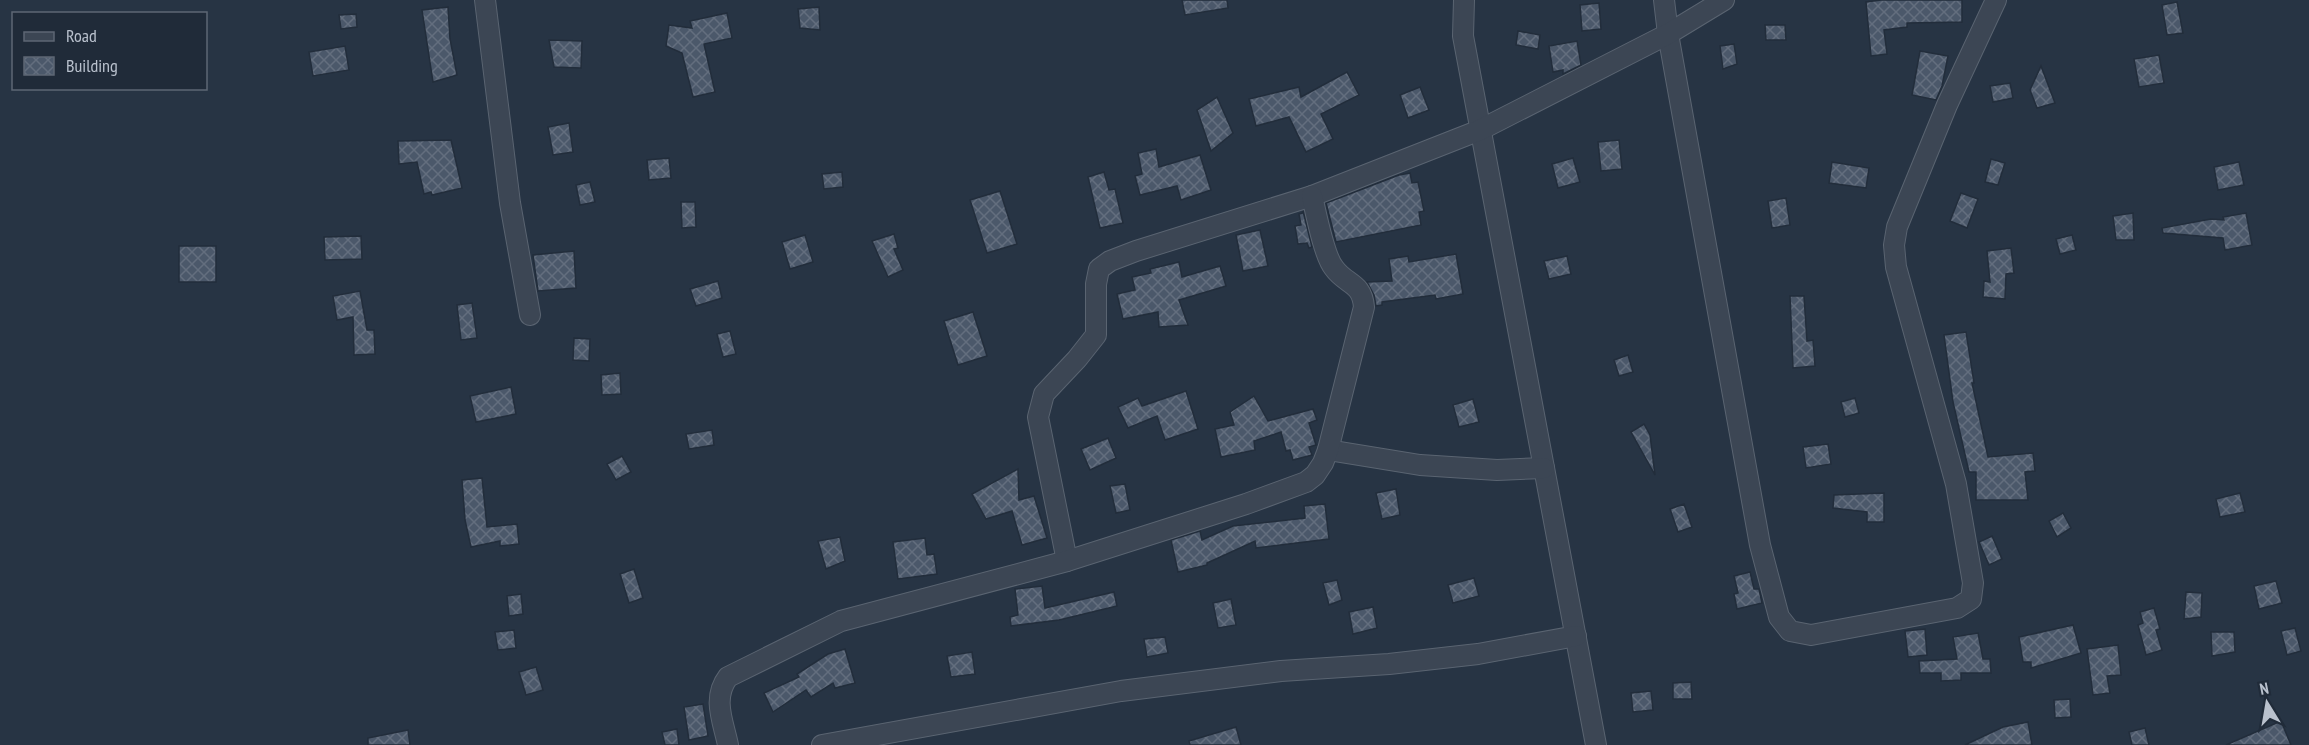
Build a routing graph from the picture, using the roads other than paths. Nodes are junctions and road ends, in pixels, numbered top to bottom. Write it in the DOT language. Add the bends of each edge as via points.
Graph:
graph roads {
  1 [pos="484,0"];
  2 [pos="1464,0"];
  3 [pos="1664,0"];
  4 [pos="1724,0"];
  5 [pos="1996,0"];
  6 [pos="1668,34"];
  7 [pos="1480,129"];
  8 [pos="1312,196"];
  9 [pos="530,315"];
  10 [pos="1328,450"];
  11 [pos="1544,468"];
  12 [pos="1067,561"];
  13 [pos="1576,636"];
  14 [pos="728,745"];
  15 [pos="822,745"];
  16 [pos="1596,745"];
  1 -- 9 [label="street" via="510,203"];
  2 -- 7 [label="street" via="1463,36"];
  3 -- 6 [label="street"];
  4 -- 6 [label="street"];
  5 -- 6 [label="street" via="1947,105 1897,227 1894,245 1896,267 1956,484 1973,583 1971,599 1957,608 1812,635 1790,631 1779,617 1760,545"];
  6 -- 7 [label="street"];
  7 -- 8 [label="street"];
  7 -- 11 [label="street"];
  8 -- 10 [label="street" via="1334,268 1355,285 1364,307"];
  8 -- 12 [label="street" via="1136,251 1100,269 1096,284 1096,334 1044,394 1038,417"];
  10 -- 11 [label="street" via="1420,465 1497,470"];
  10 -- 12 [label="street" via="1315,475 1306,482"];
  11 -- 13 [label="street"];
  12 -- 14 [label="street" via="841,621 728,676 718,699"];
  13 -- 15 [label="street" via="1478,654 1281,671 1121,691"];
  13 -- 16 [label="street"];
}
